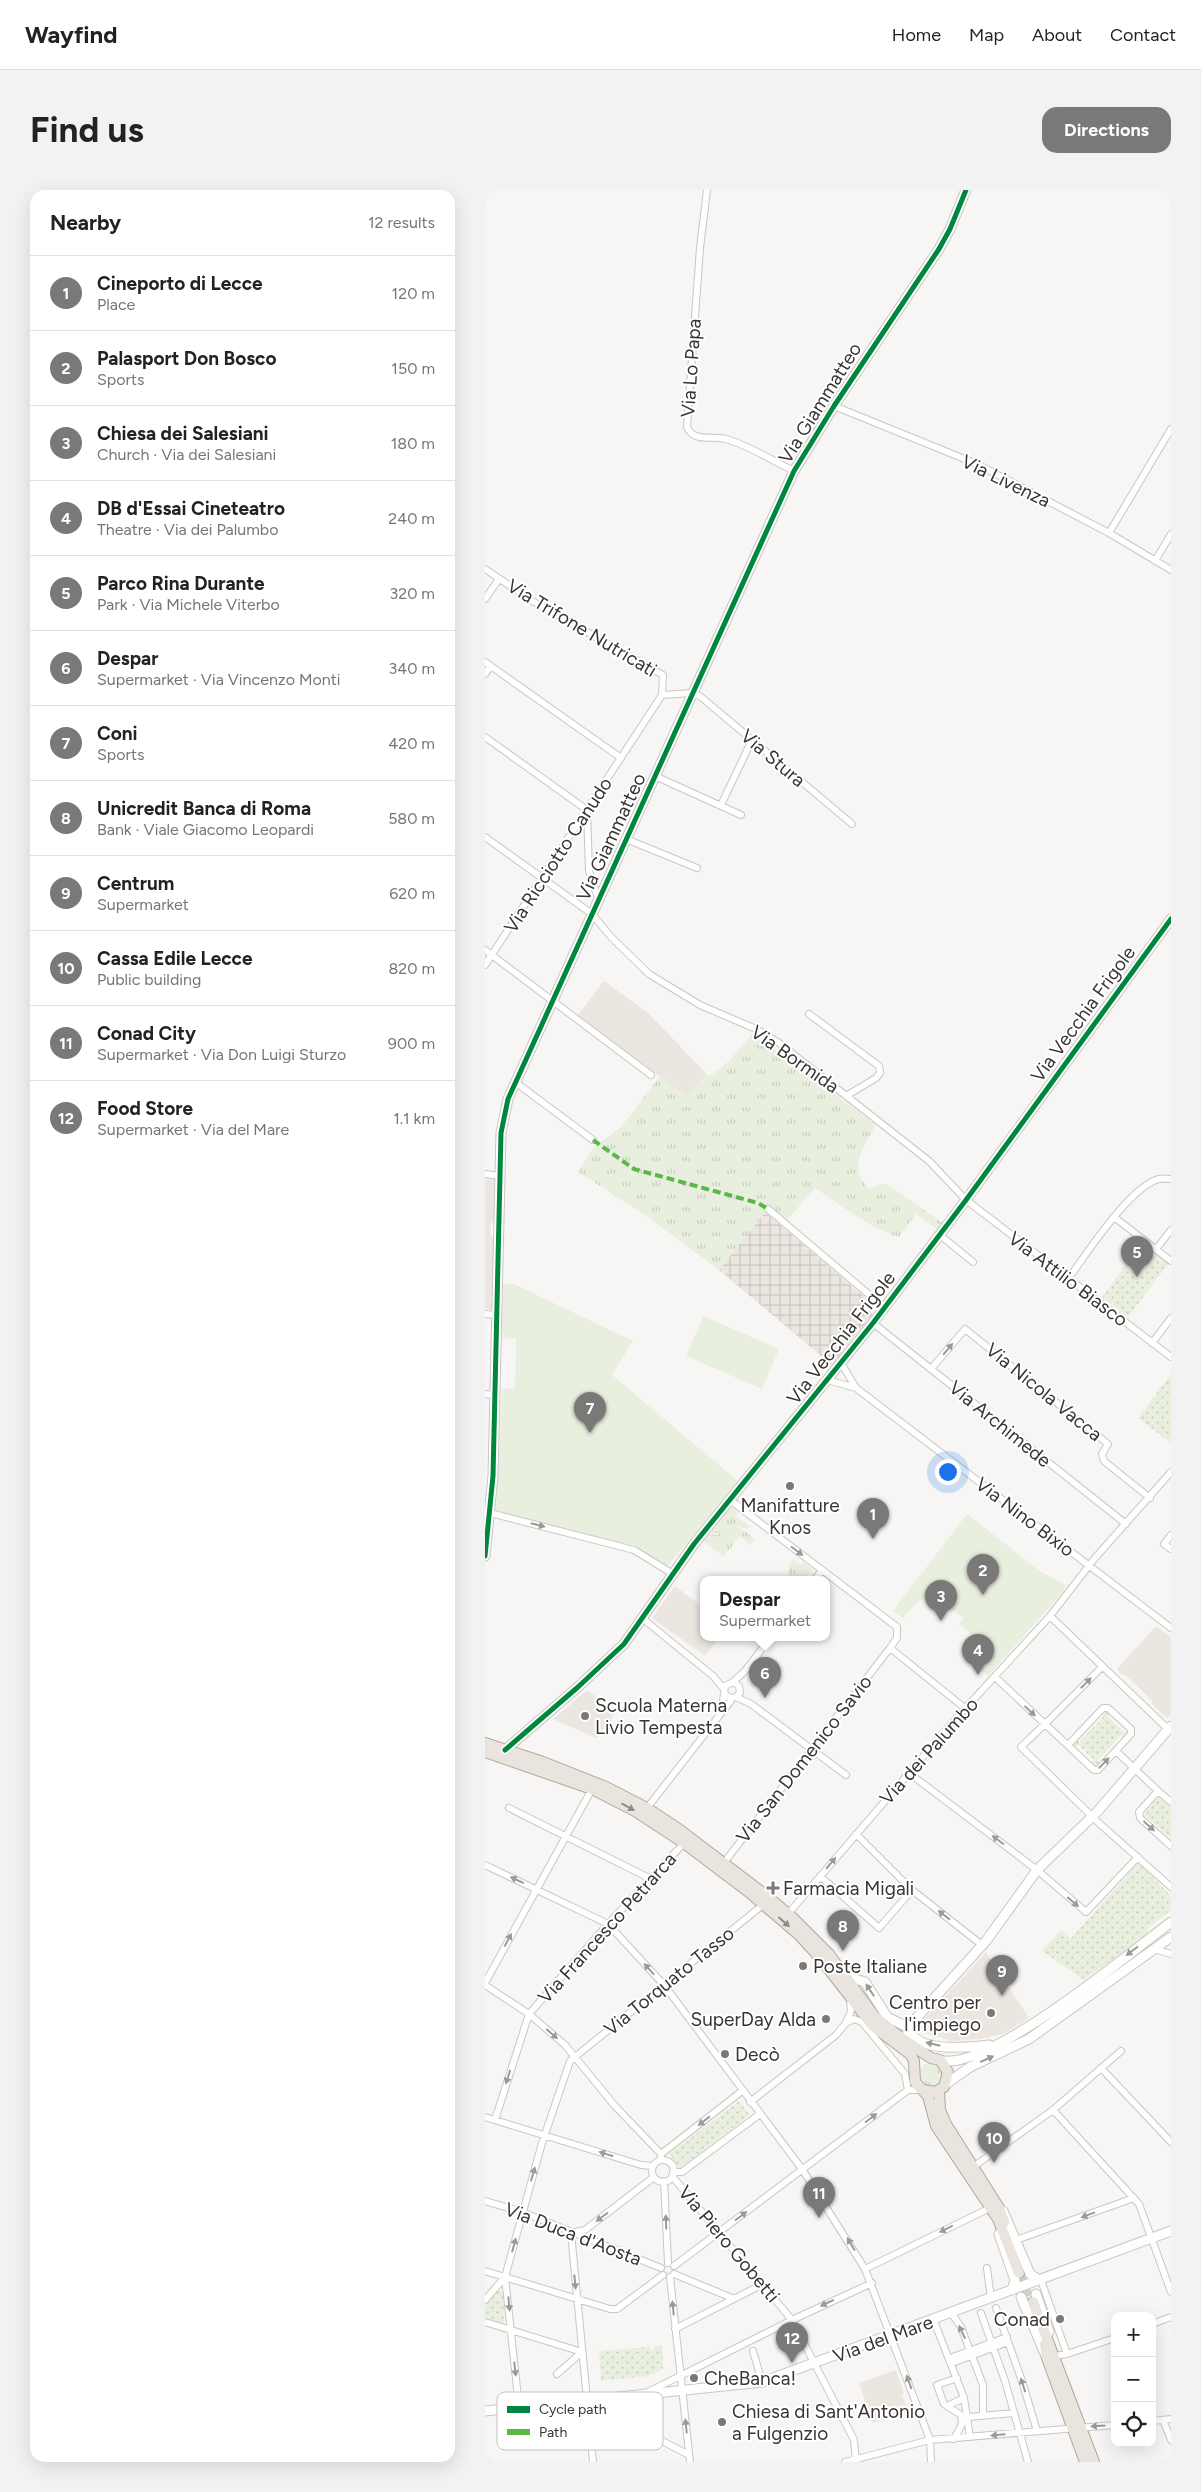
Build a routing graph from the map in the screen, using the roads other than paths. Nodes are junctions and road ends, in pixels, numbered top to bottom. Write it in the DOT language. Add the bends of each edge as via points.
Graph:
graph roads {
  1 [pos="707,190"];
  2 [pos="967,190"];
  3 [pos="834,406"];
  4 [pos="1171,429"];
  5 [pos="794,471"];
  6 [pos="1109,533"];
  7 [pos="1171,534"];
  8 [pos="1155,561"];
  9 [pos="485,569"];
  10 [pos="1171,570"];
  11 [pos="499,579"];
  12 [pos="485,599"];
  13 [pos="488,664"];
  14 [pos="485,674"];
  15 [pos="693,694"];
  16 [pos="662,695"];
  17 [pos="485,737"];
  18 [pos="751,742"];
  19 [pos="621,758"];
  20 [pos="655,776"];
  21 [pos="721,805"];
  22 [pos="587,810"];
  23 [pos="741,814"];
  24 [pos="852,824"];
  25 [pos="485,837"];
  26 [pos="626,839"];
  27 [pos="697,868"];
  28 [pos="542,878"];
  29 [pos="598,899"];
  30 [pos="592,914"];
  31 [pos="1171,918"];
  32 [pos="485,950"];
  33 [pos="491,955"];
  34 [pos="485,965"];
  35 [pos="553,1001"];
  36 [pos="809,1014"];
  37 [pos="651,1075"];
  38 [pos="515,1082"];
  39 [pos="847,1096"];
  40 [pos="593,1140"];
  41 [pos="485,1174"];
  42 [pos="500,1176"];
  43 [pos="1171,1179"];
  44 [pos="966,1200"];
  45 [pos="769,1209"];
  46 [pos="1115,1217"];
  47 [pos="1171,1230"];
  48 [pos="939,1235"];
  49 [pos="1157,1250"];
  50 [pos="1171,1261"];
  51 [pos="973,1262"];
  52 [pos="1068,1279"];
  53 [pos="885,1308"];
  54 [pos="485,1314"];
  55 [pos="496,1315"];
  56 [pos="1171,1318"];
  57 [pos="873,1323"];
  58 [pos="1152,1343"];
  59 [pos="1171,1357"];
  60 [pos="841,1363"];
  61 [pos="931,1369"];
  62 [pos="827,1380"];
  63 [pos="856,1388"];
  64 [pos="485,1394"];
  65 [pos="495,1394"];
  66 [pos="489,1475"];
  67 [pos="1170,1475"];
  68 [pos="1150,1498"];
  69 [pos="731,1500"];
  70 [pos="490,1513"];
  71 [pos="1126,1524"];
  72 [pos="487,1530"];
  73 [pos="1171,1536"];
  74 [pos="1171,1549"];
  75 [pos="485,1556"];
  76 [pos="1089,1566"];
  77 [pos="822,1570"];
  78 [pos="673,1574"];
  79 [pos="817,1576"];
  80 [pos="830,1576"];
  81 [pos="830,1576"];
  82 [pos="1050,1616"];
  83 [pos="642,1618"];
  84 [pos="1171,1628"];
  85 [pos="768,1641"];
  86 [pos="890,1648"];
  87 [pos="1102,1667"];
  88 [pos="713,1676"];
  89 [pos="995,1678"];
  90 [pos="736,1685"];
  91 [pos="725,1691"];
  92 [pos="734,1698"];
  93 [pos="751,1704"];
  94 [pos="966,1709"];
  95 [pos="722,1712"];
  96 [pos="1045,1724"];
  97 [pos="1170,1728"];
  98 [pos="485,1743"];
  99 [pos="1068,1745"];
  100 [pos="811,1748"];
  101 [pos="505,1750"];
  102 [pos="1116,1751"];
  103 [pos="485,1752"];
  104 [pos="1135,1770"];
  105 [pos="909,1773"];
  106 [pos="846,1775"];
  107 [pos="592,1789"];
  108 [pos="1158,1791"];
  109 [pos="1171,1802"];
  110 [pos="509,1808"];
  111 [pos="647,1808"];
  112 [pos="1092,1817"];
  113 [pos="856,1834"];
  114 [pos="565,1836"];
  115 [pos="684,1843"];
  116 [pos="1171,1846"];
  117 [pos="1138,1857"];
  118 [pos="485,1865"];
  119 [pos="721,1866"];
  120 [pos="1037,1870"];
  121 [pos="820,1876"];
  122 [pos="651,1879"];
  123 [pos="1171,1887"];
  124 [pos="535,1889"];
  125 [pos="912,1890"];
  126 [pos="764,1904"];
  127 [pos="788,1914"];
  128 [pos="1171,1922"];
  129 [pos="609,1924"];
  130 [pos="1171,1937"];
  131 [pos="982,1945"];
  132 [pos="1154,1949"];
  133 [pos="1171,1954"];
  134 [pos="844,1976"];
  135 [pos="485,1984"];
  136 [pos="664,1985"];
  137 [pos="849,1996"];
  138 [pos="1058,2007"];
  139 [pos="529,2014"];
  140 [pos="1064,2016"];
  141 [pos="917,2018"];
  142 [pos="846,2023"];
  143 [pos="910,2044"];
  144 [pos="998,2044"];
  145 [pos="1121,2052"];
  146 [pos="575,2057"];
  147 [pos="935,2059"];
  148 [pos="1101,2068"];
  149 [pos="914,2072"];
  150 [pos="942,2087"];
  151 [pos="909,2090"];
  152 [pos="923,2090"];
  153 [pos="742,2091"];
  154 [pos="750,2102"];
  155 [pos="1053,2110"];
  156 [pos="760,2114"];
  157 [pos="485,2117"];
  158 [pos="495,2120"];
  159 [pos="545,2135"];
  160 [pos="1171,2142"];
  161 [pos="661,2157"];
  162 [pos="653,2166"];
  163 [pos="973,2167"];
  164 [pos="803,2169"];
  165 [pos="673,2174"];
  166 [pos="654,2177"];
  167 [pos="665,2181"];
  168 [pos="1134,2198"];
  169 [pos="485,2201"];
  170 [pos="994,2209"];
  171 [pos="522,2212"];
  172 [pos="1171,2231"];
  173 [pos="720,2232"];
  174 [pos="571,2233"];
  175 [pos="1152,2239"];
  176 [pos="1016,2240"];
  177 [pos="671,2265"];
  178 [pos="987,2268"];
  179 [pos="865,2269"];
  180 [pos="485,2271"];
  181 [pos="662,2272"];
  182 [pos="1022,2274"];
  183 [pos="672,2275"];
  184 [pos="505,2277"];
  185 [pos="1040,2282"];
  186 [pos="872,2283"];
  187 [pos="497,2284"];
  188 [pos="763,2284"];
  189 [pos="507,2288"];
  190 [pos="1171,2292"];
  191 [pos="1012,2294"];
  192 [pos="732,2298"];
  193 [pos="576,2299"];
  194 [pos="485,2300"];
  195 [pos="991,2300"];
  196 [pos="1033,2300"];
  197 [pos="996,2308"];
  198 [pos="981,2313"];
  199 [pos="952,2314"];
  200 [pos="1171,2317"];
  201 [pos="792,2320"];
  202 [pos="934,2321"];
  203 [pos="485,2322"];
  204 [pos="1156,2323"];
  205 [pos="675,2329"];
  206 [pos="511,2330"];
  207 [pos="892,2336"];
  208 [pos="1111,2339"];
  209 [pos="1007,2340"];
  210 [pos="993,2345"];
  211 [pos="753,2351"];
  212 [pos="582,2352"];
  213 [pos="971,2353"];
  214 [pos="1067,2354"];
  215 [pos="1051,2357"];
  216 [pos="951,2361"];
  217 [pos="816,2364"];
  218 [pos="557,2374"];
  219 [pos="680,2376"];
  220 [pos="957,2378"];
  221 [pos="763,2382"];
  222 [pos="682,2391"];
  223 [pos="517,2392"];
  224 [pos="585,2392"];
  225 [pos="649,2392"];
  226 [pos="663,2393"];
  227 [pos="964,2398"];
  228 [pos="947,2406"];
  229 [pos="1014,2413"];
  230 [pos="987,2415"];
  231 [pos="968,2417"];
  232 [pos="1171,2419"];
  233 [pos="1163,2420"];
  234 [pos="1156,2421"];
  235 [pos="1111,2425"];
  236 [pos="1076,2428"];
  237 [pos="1037,2431"];
  238 [pos="1021,2433"];
  239 [pos="970,2437"];
  240 [pos="954,2439"];
  241 [pos="930,2440"];
  242 [pos="1171,2440"];
  243 [pos="663,2443"];
  244 [pos="689,2458"];
  245 [pos="856,2460"];
  246 [pos="845,2462"];
  247 [pos="931,2462"];
  248 [pos="1027,2462"];
  249 [pos="1085,2462"];
  250 [pos="1094,2462"];
  1 -- 5 [label="street, Via Lo Papa" via="687,427 695,436 726,439"];
  2 -- 3 [label="street, Via Giammatteo" via="939,249"];
  3 -- 5 [label="street, Via Giammatteo"];
  3 -- 6 [label="street, Via Livenza" via="977,464"];
  4 -- 6 [label="street"];
  5 -- 15 [label="street, Via Giammatteo"];
  6 -- 8 [label="street, Via Livenza"];
  7 -- 8 [label="street"];
  8 -- 10 [label="street, Via Livenza"];
  9 -- 11 [label="street, Via Trifone Nutricati"];
  11 -- 12 [label="street"];
  11 -- 16 [label="street, Via Trifone Nutricati" via="663,675"];
  13 -- 14 [label="street"];
  13 -- 19 [label="street"];
  15 -- 16 [label="street"];
  15 -- 18 [label="street, Via Stura" via="701,697"];
  15 -- 20 [label="street, Via Giammatteo"];
  16 -- 19 [label="street, Via Ricciotto Canudo"];
  17 -- 22 [label="street"];
  18 -- 21 [label="street"];
  18 -- 24 [label="street, Via Stura"];
  19 -- 22 [label="street, Via Ricciotto Canudo"];
  20 -- 21 [label="street"];
  20 -- 26 [label="street, Via Giammatteo"];
  21 -- 23 [label="street"];
  22 -- 28 [label="street, Via Ricciotto Canudo"];
  22 -- 29 [label="street" via="589,871"];
  25 -- 28 [label="street, Via Bormida"];
  26 -- 27 [label="street"];
  26 -- 29 [label="street, Via Giammatteo"];
  28 -- 30 [label="street, Via Bormida"];
  28 -- 33 [label="street, Via Ricciotto Canudo"];
  29 -- 30 [label="street, Via Giammatteo"];
  30 -- 35 [label="street, Via Giammatteo"];
  30 -- 39 [label="street, Via Bormida" via="649,974 700,1005 764,1034"];
  31 -- 44 [label="street, Via Vecchia Frigole"];
  32 -- 33 [label="street"];
  33 -- 34 [label="street, Via Ricciotto Canudo"];
  33 -- 35 [label="street"];
  35 -- 37 [label="street"];
  35 -- 38 [label="street, Via Giammatteo"];
  36 -- 39 [label="street" via="879,1066 880,1073 876,1078"];
  38 -- 40 [label="street"];
  38 -- 42 [label="street, Via Giammatteo" via="504,1115"];
  39 -- 44 [label="street, Via Bormida" via="929,1161"];
  41 -- 42 [label="street"];
  42 -- 55 [label="street, Via Giammatteo"];
  43 -- 46 [label="street" via="1158,1179 1135,1194"];
  44 -- 48 [label="street, Via Vecchia Frigole"];
  44 -- 52 [label="street, Via Attilio Biasco"];
  45 -- 53 [label="street"];
  46 -- 49 [label="street"];
  46 -- 52 [label="street"];
  47 -- 49 [label="street"];
  48 -- 51 [label="street"];
  48 -- 53 [label="street, Via Vecchia Frigole"];
  49 -- 50 [label="street"];
  52 -- 58 [label="street, Via Attilio Biasco"];
  53 -- 57 [label="street, Via Vecchia Frigole"];
  54 -- 55 [label="street"];
  55 -- 65 [label="street, Via Giammatteo"];
  56 -- 58 [label="street"];
  57 -- 60 [label="street, Via Vecchia Frigole"];
  57 -- 61 [label="street, Via Archimede"];
  58 -- 59 [label="street, Via Attilio Biasco"];
  60 -- 62 [label="street, Via Vecchia Frigole"];
  60 -- 63 [label="street, Via Nino Bixio"];
  61 -- 68 [label="street, Via Nicola Vacca, one-way" via="965,1328 1108,1444 1102,1459"];
  61 -- 71 [label="street, Via Archimede"];
  62 -- 63 [label="street, Via Nino Bixio"];
  62 -- 69 [label="street, Via Vecchia Frigole"];
  63 -- 76 [label="street, Via Nino Bixio"];
  64 -- 65 [label="street"];
  65 -- 66 [label="street, Via Giammatteo"];
  66 -- 70 [label="street, Via Giammatteo"];
  67 -- 68 [label="street, Via dei Palumbo"];
  68 -- 71 [label="street, Via dei Palumbo"];
  69 -- 77 [label="street, one-way"];
  69 -- 78 [label="street, Via Vecchia Frigole"];
  70 -- 72 [label="street, Via Giammatteo"];
  70 -- 78 [label="street, one-way" via="634,1550"];
  71 -- 76 [label="street, Via dei Palumbo"];
  72 -- 75 [label="street, Via Giammatteo"];
  73 -- 74 [label="street" via="1164,1544"];
  76 -- 82 [label="street, Via dei Palumbo"];
  76 -- 84 [label="street, Via Nino Bixio"];
  77 -- 79 [label="street"];
  77 -- 80 [label="street"];
  78 -- 83 [label="street, Via Vecchia Frigole"];
  81 -- 86 [label="street" via="897,1627 897,1638"];
  82 -- 87 [label="street"];
  82 -- 89 [label="street, Via dei Palumbo"];
  83 -- 88 [label="street"];
  83 -- 101 [label="street, Via Vecchia Frigole" via="624,1644"];
  85 -- 90 [label="street"];
  86 -- 94 [label="street"];
  86 -- 100 [label="street, Via San Domenico Savio"];
  96 -- 87 [label="street, one-way"];
  87 -- 97 [label="street"];
  88 -- 90 [label="street"];
  88 -- 91 [label="street"];
  89 -- 94 [label="street, Via dei Palumbo"];
  89 -- 96 [label="street, one-way"];
  90 -- 91 [label="street"];
  90 -- 92 [label="street"];
  90 -- 93 [label="street"];
  91 -- 92 [label="street"];
  91 -- 95 [label="street"];
  92 -- 93 [label="street"];
  92 -- 95 [label="street"];
  93 -- 100 [label="street"];
  94 -- 105 [label="street, Via dei Palumbo"];
  95 -- 111 [label="street"];
  96 -- 99 [label="street"];
  96 -- 112 [label="street" via="1021,1748"];
  97 -- 104 [label="street"];
  98 -- 101 [label="main road"];
  99 -- 102 [label="street, one-way" via="1094,1770"];
  99 -- 102 [label="street" via="1103,1708 1108,1708 1131,1729 1131,1734"];
  100 -- 106 [label="street"];
  100 -- 119 [label="street, Via San Domenico Savio"];
  101 -- 111 [label="main road" via="606,1787"];
  102 -- 104 [label="street"];
  103 -- 107 [label="main road"];
  104 -- 108 [label="street"];
  104 -- 112 [label="street"];
  105 -- 113 [label="street, Via dei Palumbo"];
  120 -- 105 [label="street, one-way"];
  107 -- 114 [label="street"];
  107 -- 115 [label="main road, one-way" via="635,1811"];
  108 -- 109 [label="street"];
  108 -- 116 [label="street, one-way" via="1139,1812 1140,1818"];
  110 -- 114 [label="street"];
  111 -- 119 [label="main road"];
  112 -- 117 [label="street"];
  112 -- 120 [label="street"];
  121 -- 113 [label="street, Via dei Palumbo, one-way"];
  113 -- 125 [label="street"];
  114 -- 122 [label="street"];
  114 -- 124 [label="street"];
  115 -- 119 [label="main road"];
  115 -- 122 [label="street, Via Francesco Petrarca"];
  120 -- 117 [label="street, one-way" via="1086,1912"];
  117 -- 123 [label="street"];
  124 -- 118 [label="street, one-way"];
  119 -- 126 [label="main road"];
  119 -- 127 [label="main road"];
  120 -- 131 [label="street"];
  121 -- 125 [label="street" via="879,1928"];
  121 -- 127 [label="street, Via dei Palumbo"];
  122 -- 129 [label="street, Via Francesco Petrarca"];
  124 -- 129 [label="street"];
  135 -- 124 [label="street, one-way"];
  131 -- 125 [label="street, one-way"];
  126 -- 136 [label="street, Via Torquato Tasso"];
  126 -- 137 [label="main road, one-way" via="820,1958"];
  127 -- 134 [label="main road" via="823,1948"];
  128 -- 138 [label="street, one-way"];
  136 -- 129 [label="street, one-way"];
  129 -- 139 [label="street, Via Francesco Petrarca"];
  130 -- 132 [label="street"];
  131 -- 141 [label="street"];
  132 -- 133 [label="street"];
  132 -- 140 [label="street"];
  141 -- 134 [label="street, one-way" via="903,2025 890,2020 865,1982"];
  134 -- 143 [label="main road" via="875,2017"];
  135 -- 139 [label="street"];
  136 -- 146 [label="street, Via Torquato Tasso"];
  136 -- 153 [label="street"];
  137 -- 142 [label="street" via="851,2011"];
  137 -- 149 [label="main road" via="877,2030 911,2055"];
  138 -- 140 [label="street"];
  138 -- 144 [label="street" via="1031,2027"];
  139 -- 146 [label="street, one-way"];
  139 -- 158 [label="street, one-way"];
  150 -- 140 [label="street, one-way" via="970,2067 1029,2039"];
  141 -- 143 [label="street" via="908,2028"];
  144 -- 141 [label="street, one-way" via="956,2047 926,2043 913,2036 912,2028"];
  142 -- 151 [label="street" via="859,2020 905,2074"];
  142 -- 154 [label="street" via="836,2036"];
  143 -- 147 [label="main road"];
  144 -- 147 [label="street" via="958,2062"];
  145 -- 148 [label="street"];
  146 -- 159 [label="street, Via Torquato Tasso" via="564,2072"];
  146 -- 161 [label="street"];
  147 -- 149 [label="main road" via="919,2063"];
  147 -- 150 [label="main road" via="948,2072"];
  148 -- 155 [label="street"];
  148 -- 160 [label="street"];
  149 -- 152 [label="main road" via="915,2082"];
  150 -- 152 [label="main road" via="930,2092"];
  150 -- 163 [label="main road" via="941,2115"];
  151 -- 152 [label="street"];
  164 -- 151 [label="street, Via Duca d'Aosta, one-way"];
  152 -- 170 [label="main road" via="930,2101 937,2126"];
  153 -- 154 [label="street"];
  153 -- 161 [label="street, one-way"];
  154 -- 156 [label="street"];
  155 -- 163 [label="street"];
  155 -- 168 [label="street"];
  156 -- 164 [label="street"];
  156 -- 165 [label="street" via="682,2172"];
  157 -- 158 [label="street"];
  158 -- 159 [label="street"];
  162 -- 159 [label="street, one-way"];
  171 -- 159 [label="street, Via Torquato Tasso, one-way"];
  161 -- 162 [label="street"];
  161 -- 165 [label="street" via="670,2163"];
  162 -- 166 [label="street"];
  163 -- 170 [label="main road"];
  173 -- 164 [label="street, Via Duca d'Aosta, one-way"];
  179 -- 164 [label="street, one-way"];
  165 -- 167 [label="street"];
  165 -- 173 [label="street, Via Piero Gobetti"];
  166 -- 167 [label="street"];
  166 -- 174 [label="street, one-way" via="585,2230"];
  177 -- 167 [label="street, one-way"];
  168 -- 175 [label="street"];
  168 -- 176 [label="street, one-way"];
  169 -- 171 [label="street, Via Duca d'Aosta"];
  170 -- 176 [label="street" via="1005,2213"];
  170 -- 179 [label="street, one-way"];
  170 -- 182 [label="main road"];
  171 -- 174 [label="street, Via Duca d'Aosta"];
  184 -- 171 [label="street, Via Torquato Tasso, one-way"];
  172 -- 175 [label="street, Via del Mare"];
  173 -- 177 [label="street, Via Duca d'Aosta"];
  173 -- 188 [label="street, Via Piero Gobetti"];
  174 -- 181 [label="street, Via Duca d'Aosta"];
  174 -- 193 [label="street, one-way"];
  175 -- 185 [label="street, Via del Mare"];
  175 -- 190 [label="street"];
  176 -- 182 [label="street"];
  177 -- 181 [label="street, Via Duca d'Aosta"];
  177 -- 183 [label="street"];
  178 -- 195 [label="street"];
  179 -- 186 [label="street"];
  180 -- 184 [label="street"];
  181 -- 183 [label="street, Via Duca d'Aosta"];
  181 -- 193 [label="street" via="617,2308"];
  182 -- 185 [label="street"];
  182 -- 191 [label="street"];
  183 -- 192 [label="street, Via Duca d'Aosta"];
  205 -- 183 [label="street, one-way"];
  184 -- 187 [label="street"];
  184 -- 189 [label="street"];
  184 -- 193 [label="street"];
  185 -- 191 [label="street, Via del Mare"];
  185 -- 196 [label="street"];
  185 -- 214 [label="street"];
  186 -- 201 [label="street, one-way"];
  186 -- 207 [label="street"];
  187 -- 189 [label="street"];
  187 -- 194 [label="street"];
  188 -- 192 [label="street"];
  188 -- 201 [label="street, Via Piero Gobetti"];
  189 -- 206 [label="street, one-way"];
  191 -- 195 [label="street, Via del Mare"];
  191 -- 196 [label="street" via="1031,2290"];
  191 -- 215 [label="street" via="1042,2352"];
  192 -- 205 [label="street"];
  193 -- 212 [label="street"];
  195 -- 199 [label="street, Via del Mare"];
  196 -- 215 [label="main road"];
  197 -- 209 [label="street"];
  198 -- 210 [label="street"];
  199 -- 202 [label="street, Via del Mare"];
  213 -- 199 [label="street, one-way"];
  200 -- 204 [label="street"];
  201 -- 217 [label="street, Via Piero Gobetti"];
  201 -- 219 [label="street"];
  202 -- 207 [label="street, Via del Mare"];
  202 -- 216 [label="street"];
  203 -- 206 [label="street"];
  205 -- 219 [label="street"];
  206 -- 212 [label="street"];
  206 -- 223 [label="street, one-way"];
  207 -- 217 [label="street, Via del Mare"];
  241 -- 207 [label="street, one-way"];
  208 -- 214 [label="street"];
  209 -- 210 [label="street"];
  237 -- 209 [label="street, one-way"];
  210 -- 213 [label="street"];
  210 -- 229 [label="street"];
  211 -- 221 [label="street"];
  212 -- 218 [label="street"];
  212 -- 224 [label="street"];
  213 -- 216 [label="street"];
  213 -- 230 [label="street" via="983,2385"];
  214 -- 215 [label="street"];
  215 -- 236 [label="main road"];
  216 -- 220 [label="street"];
  217 -- 221 [label="street, Via del Mare"];
  217 -- 245 [label="street, Via Piero Gobetti" via="854,2440"];
  219 -- 222 [label="street"];
  219 -- 225 [label="street"];
  220 -- 227 [label="street"];
  220 -- 228 [label="street" via="937,2385"];
  221 -- 222 [label="street, Via del Mare"];
  222 -- 226 [label="street, Via del Mare"];
  244 -- 222 [label="street, one-way"];
  227 -- 228 [label="street"];
  227 -- 231 [label="street"];
  228 -- 240 [label="street" via="961,2415 963,2424"];
  229 -- 230 [label="street"];
  229 -- 238 [label="street"];
  230 -- 231 [label="street"];
  231 -- 239 [label="street"];
  232 -- 233 [label="street"];
  233 -- 234 [label="street"];
  233 -- 242 [label="street"];
  235 -- 236 [label="street, one-way"];
  236 -- 237 [label="street"];
  236 -- 249 [label="main road"];
  236 -- 250 [label="main road"];
  237 -- 238 [label="street"];
  238 -- 239 [label="street, one-way"];
  238 -- 248 [label="street"];
  239 -- 240 [label="street"];
  240 -- 241 [label="street"];
  241 -- 245 [label="street"];
  241 -- 247 [label="street"];
  243 -- 244 [label="street"];
  245 -- 246 [label="street"];
}
